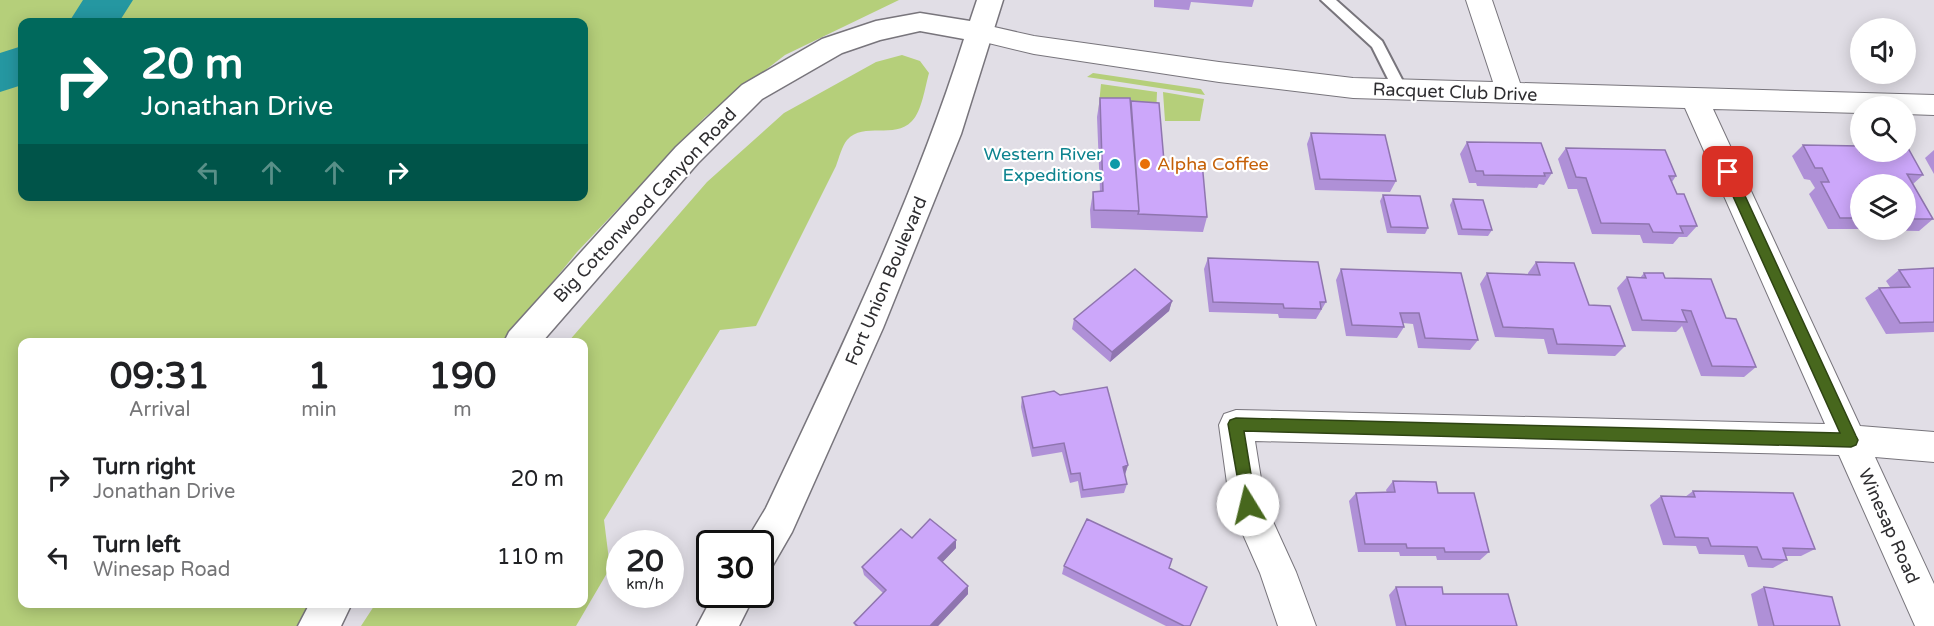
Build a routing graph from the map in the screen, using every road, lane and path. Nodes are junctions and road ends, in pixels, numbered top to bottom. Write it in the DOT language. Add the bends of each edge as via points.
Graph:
graph roads {
  1 [pos="990,0"];
  2 [pos="1328,0"];
  3 [pos="1479,0"];
  4 [pos="981,33"];
  5 [pos="1401,91"];
  6 [pos="1510,94"];
  7 [pos="1695,99"];
  8 [pos="1934,105"];
  9 [pos="525,338"];
  10 [pos="1851,440"];
  11 [pos="1934,447"];
  12 [pos="773,530"];
  13 [pos="330,608"];
  14 [pos="728,608"];
  15 [pos="318,626"];
  16 [pos="717,626"];
  17 [pos="1297,626"];
  18 [pos="1934,626"];
  1 -- 4 [label="main road, Fort Union Boulevard"];
  2 -- 5 [label="lane" via="1377,44"];
  3 -- 6 [label="street"];
  4 -- 5 [label="street, Racquet Club Drive" via="1047,47 1290,82"];
  4 -- 9 [label="main road, Big Cottonwood Canyon Road" via="920,22 876,31 832,46 752,92 687,155"];
  4 -- 12 [label="main road, Fort Union Boulevard" via="900,256"];
  5 -- 6 [label="street, Racquet Club Drive"];
  6 -- 7 [label="street, Racquet Club Drive"];
  7 -- 8 [label="street, Racquet Club Drive"];
  7 -- 10 [label="street, Winesap Road"];
  10 -- 11 [label="street"];
  10 -- 17 [label="street" via="1236,424 1248,505"];
  10 -- 18 [label="street, Winesap Road"];
  13 -- 15 [label="main road"];
  14 -- 16 [label="main road"];
}
